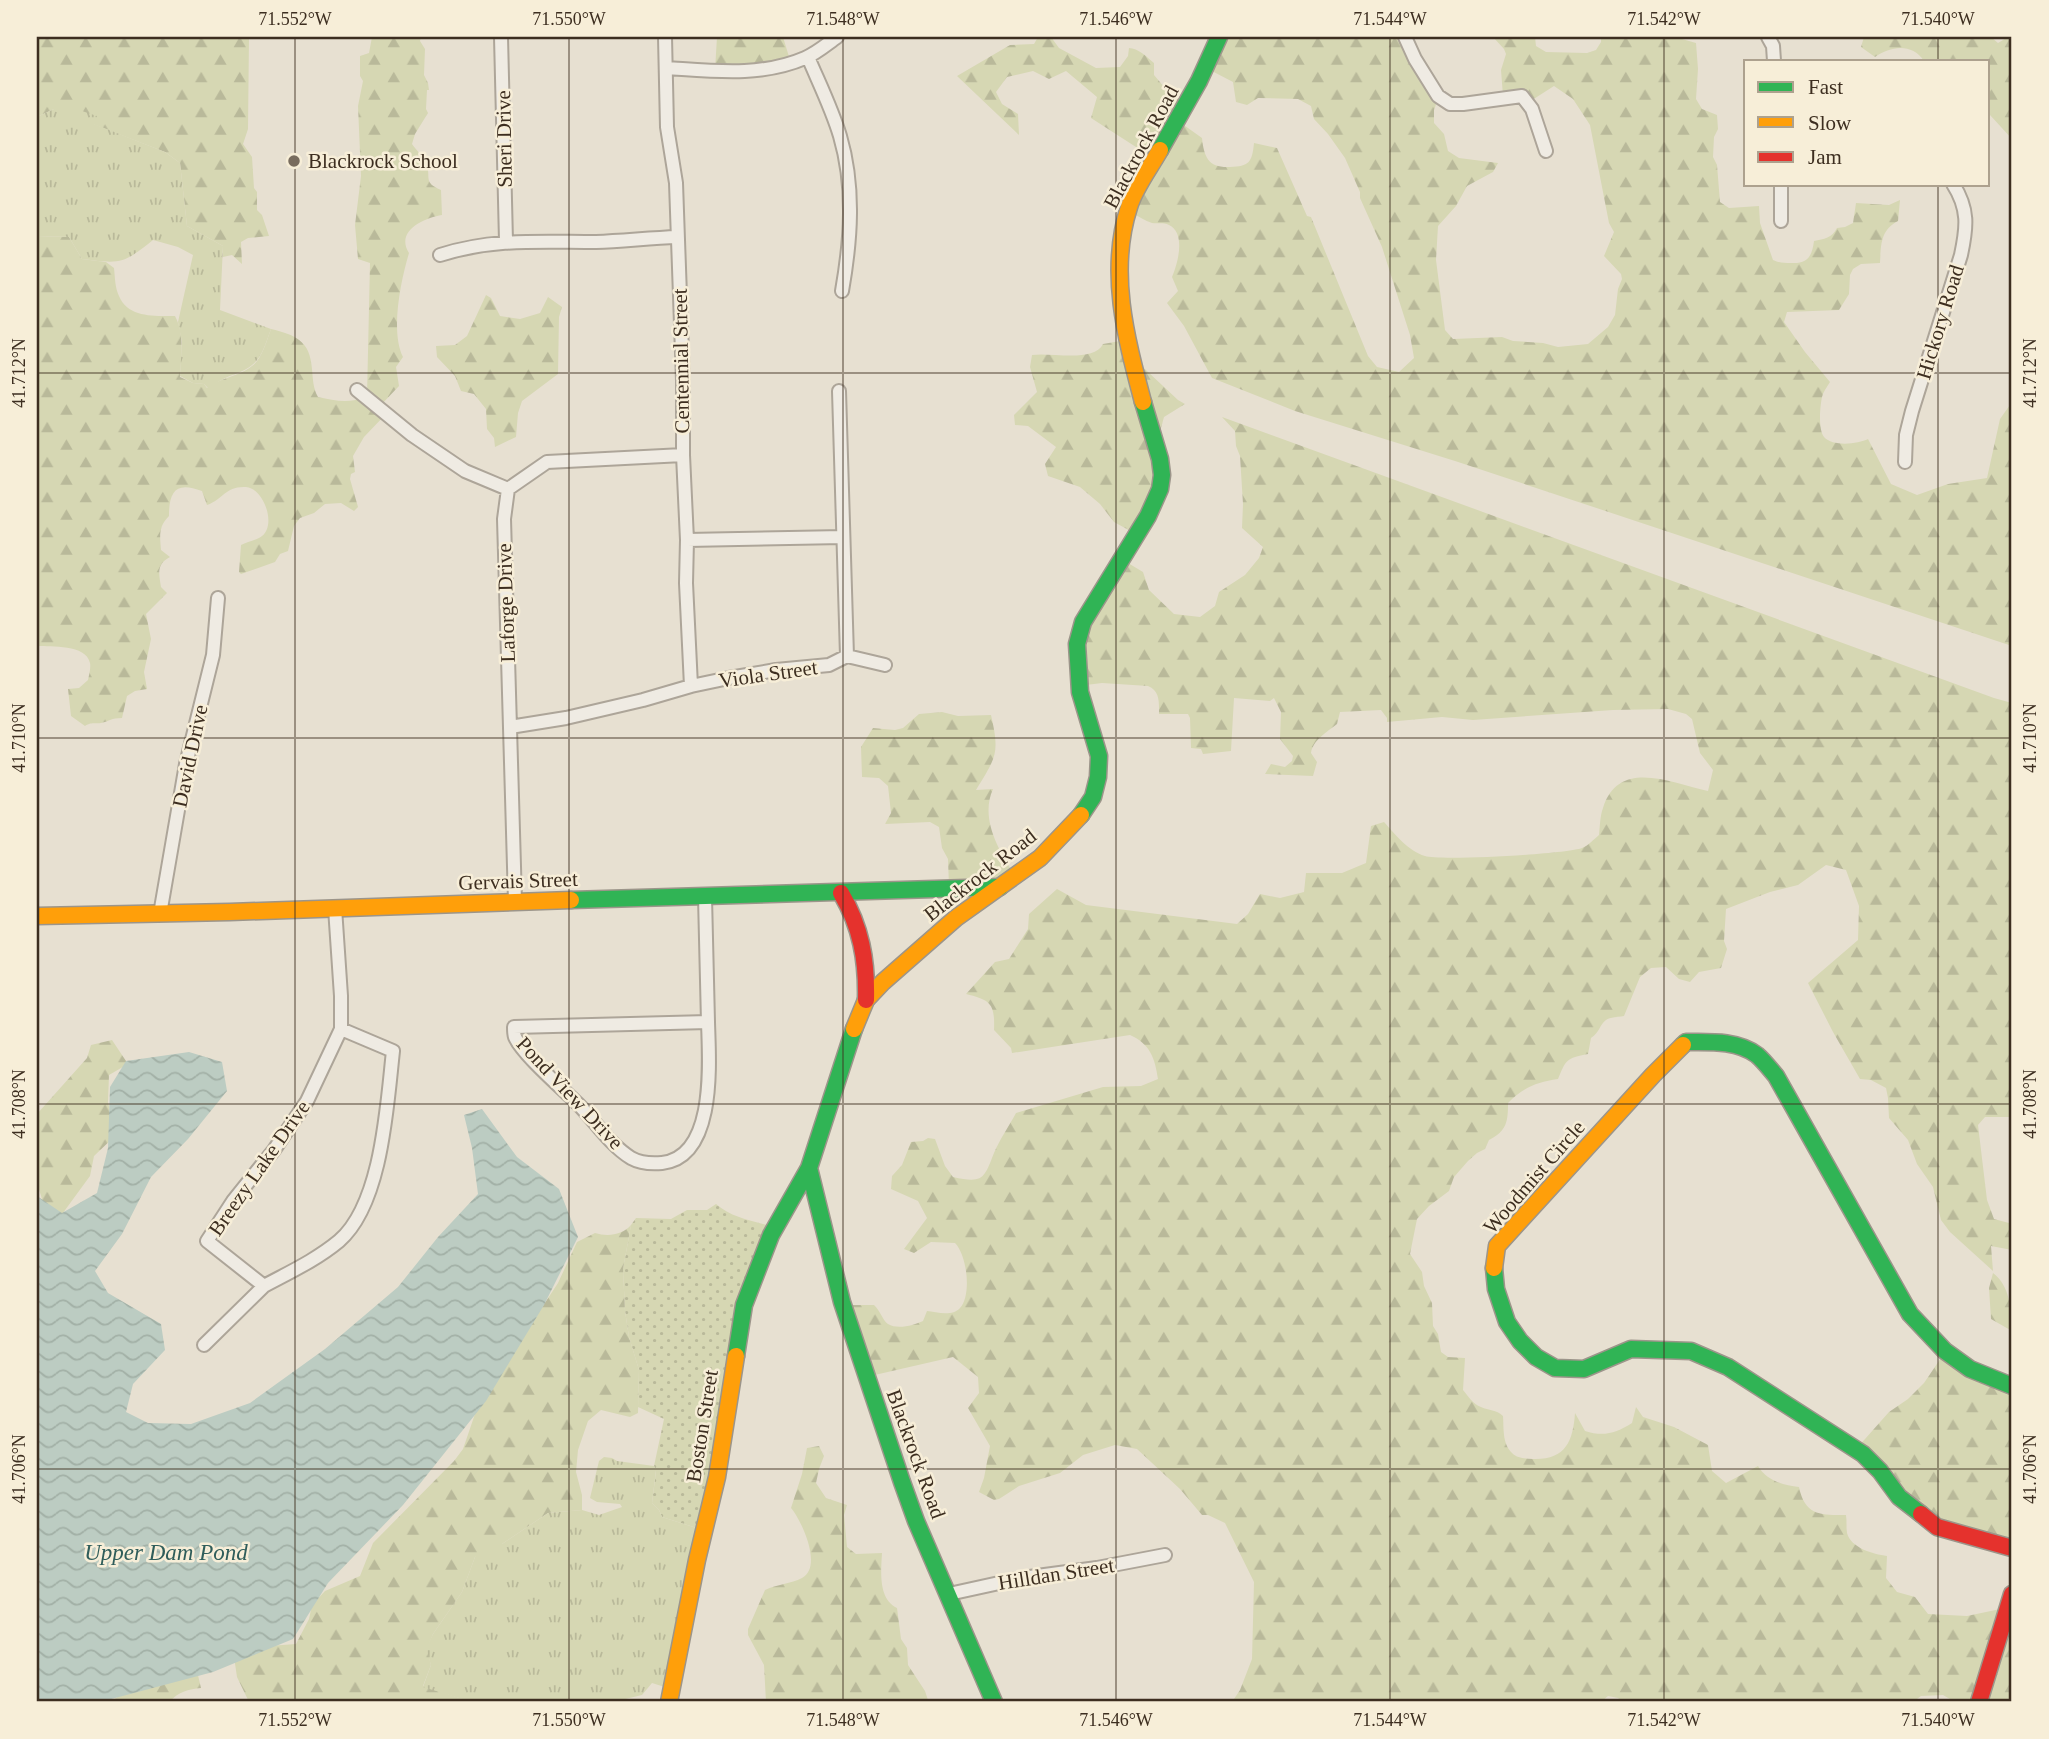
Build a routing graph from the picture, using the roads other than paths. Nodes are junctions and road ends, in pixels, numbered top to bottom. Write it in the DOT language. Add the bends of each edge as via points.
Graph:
graph roads {
  1 [pos="502,37"];
  2 [pos="665,37"];
  3 [pos="837,37"];
  4 [pos="1219,37"];
  5 [pos="1405,37"];
  6 [pos="1768,37"];
  7 [pos="808,57"];
  8 [pos="1774,60"];
  9 [pos="667,68"];
  10 [pos="1546,151"];
  11 [pos="1781,186"];
  12 [pos="1954,186"];
  13 [pos="1781,220"];
  14 [pos="677,237"];
  15 [pos="506,241"];
  16 [pos="440,256"];
  17 [pos="842,291"];
  18 [pos="357,390"];
  19 [pos="839,391"];
  20 [pos="683,455"];
  21 [pos="1905,462"];
  22 [pos="508,489"];
  23 [pos="843,537"];
  24 [pos="687,540"];
  25 [pos="218,598"];
  26 [pos="847,656"];
  27 [pos="885,665"];
  28 [pos="691,686"];
  29 [pos="510,727"];
  30 [pos="1000,887"];
  31 [pos="841,893"];
  32 [pos="705,897"];
  33 [pos="515,901"];
  34 [pos="335,908"];
  35 [pos="160,914"];
  36 [pos="37,916"];
  37 [pos="866,1000"];
  38 [pos="708,1022"];
  39 [pos="341,1029"];
  40 [pos="809,1168"];
  41 [pos="264,1286"];
  42 [pos="204,1345"];
  43 [pos="2012,1386"];
  44 [pos="2012,1548"];
  45 [pos="1165,1555"];
  46 [pos="949,1594"];
  47 [pos="2012,1594"];
  48 [pos="669,1702"];
  49 [pos="994,1702"];
  50 [pos="1979,1702"];
  1 -- 15 [label="street, Sheri Drive"];
  2 -- 9 [label="street, Centennial Street"];
  3 -- 7 [label="street"];
  4 -- 30 [label="street, Blackrock Road" via="1130,204 1123,226 1119,259 1125,334 1162,480 1154,506 1083,622 1077,644 1080,692 1099,756 1093,797 1078,820 1041,858"];
  5 -- 10 [label="street" via="1438,96 1450,104 1522,96 1532,108"];
  6 -- 8 [label="street"];
  7 -- 9 [label="street" via="771,69"];
  7 -- 17 [label="street" via="841,138 849,187 850,232"];
  9 -- 14 [label="street, Centennial Street"];
  11 -- 13 [label="street"];
  12 -- 21 [label="street, Hickory Road" via="1966,214 1966,231 1912,411"];
  14 -- 15 [label="street"];
  14 -- 20 [label="street, Centennial Street"];
  15 -- 16 [label="street"];
  18 -- 22 [label="street" via="465,471"];
  19 -- 23 [label="street, Viola Street"];
  20 -- 22 [label="street" via="547,462"];
  20 -- 24 [label="street, Centennial Street"];
  22 -- 29 [label="street, Laforge Drive" via="504,519"];
  23 -- 24 [label="street"];
  23 -- 26 [label="street, Viola Street"];
  24 -- 28 [label="street, Centennial Street"];
  25 -- 35 [label="street, David Drive" via="213,654 186,764"];
  26 -- 27 [label="street"];
  26 -- 28 [label="street, Viola Street" via="830,665"];
  28 -- 29 [label="street, Viola Street" via="566,718"];
  29 -- 33 [label="street, Laforge Drive"];
  30 -- 31 [label="street, Gervais Street"];
  30 -- 37 [label="street, Blackrock Road" via="956,918"];
  31 -- 32 [label="street, Gervais Street"];
  31 -- 37 [label="street" via="861,932"];
  32 -- 33 [label="street, Gervais Street"];
  32 -- 38 [label="street, Pond View Drive"];
  33 -- 34 [label="street, Gervais Street"];
  34 -- 35 [label="street, Gervais Street"];
  34 -- 39 [label="street, Breezy Lake Drive"];
  35 -- 36 [label="street, Gervais Street"];
  37 -- 40 [label="street, Blackrock Road"];
  38 -- 38 [label="street, Pond View Drive" via="706,1108 697,1136 670,1162 650,1164 631,1158 610,1140 514,1035 514,1027"];
  39 -- 41 [label="street, Breezy Lake Drive" via="307,1101 207,1241"];
  39 -- 41 [label="street" via="393,1051 375,1172 359,1216 341,1239"];
  40 -- 46 [label="street, Blackrock Road" via="859,1354 916,1521"];
  40 -- 48 [label="street, Boston Street" via="771,1236 744,1305 717,1476"];
  41 -- 42 [label="street"];
  43 -- 44 [label="street, Woodmist Circle" via="1970,1369 1945,1351 1910,1314 1776,1076 1753,1053 1737,1046 1686,1042 1497,1246 1493,1272 1507,1322 1536,1357 1556,1368 1584,1369 1631,1349 1691,1351 1738,1373 1863,1454 1899,1497 1937,1528"];
  45 -- 46 [label="street, Hilldan Street"];
  46 -- 49 [label="street, Blackrock Road"];
  47 -- 50 [label="street"];
}
